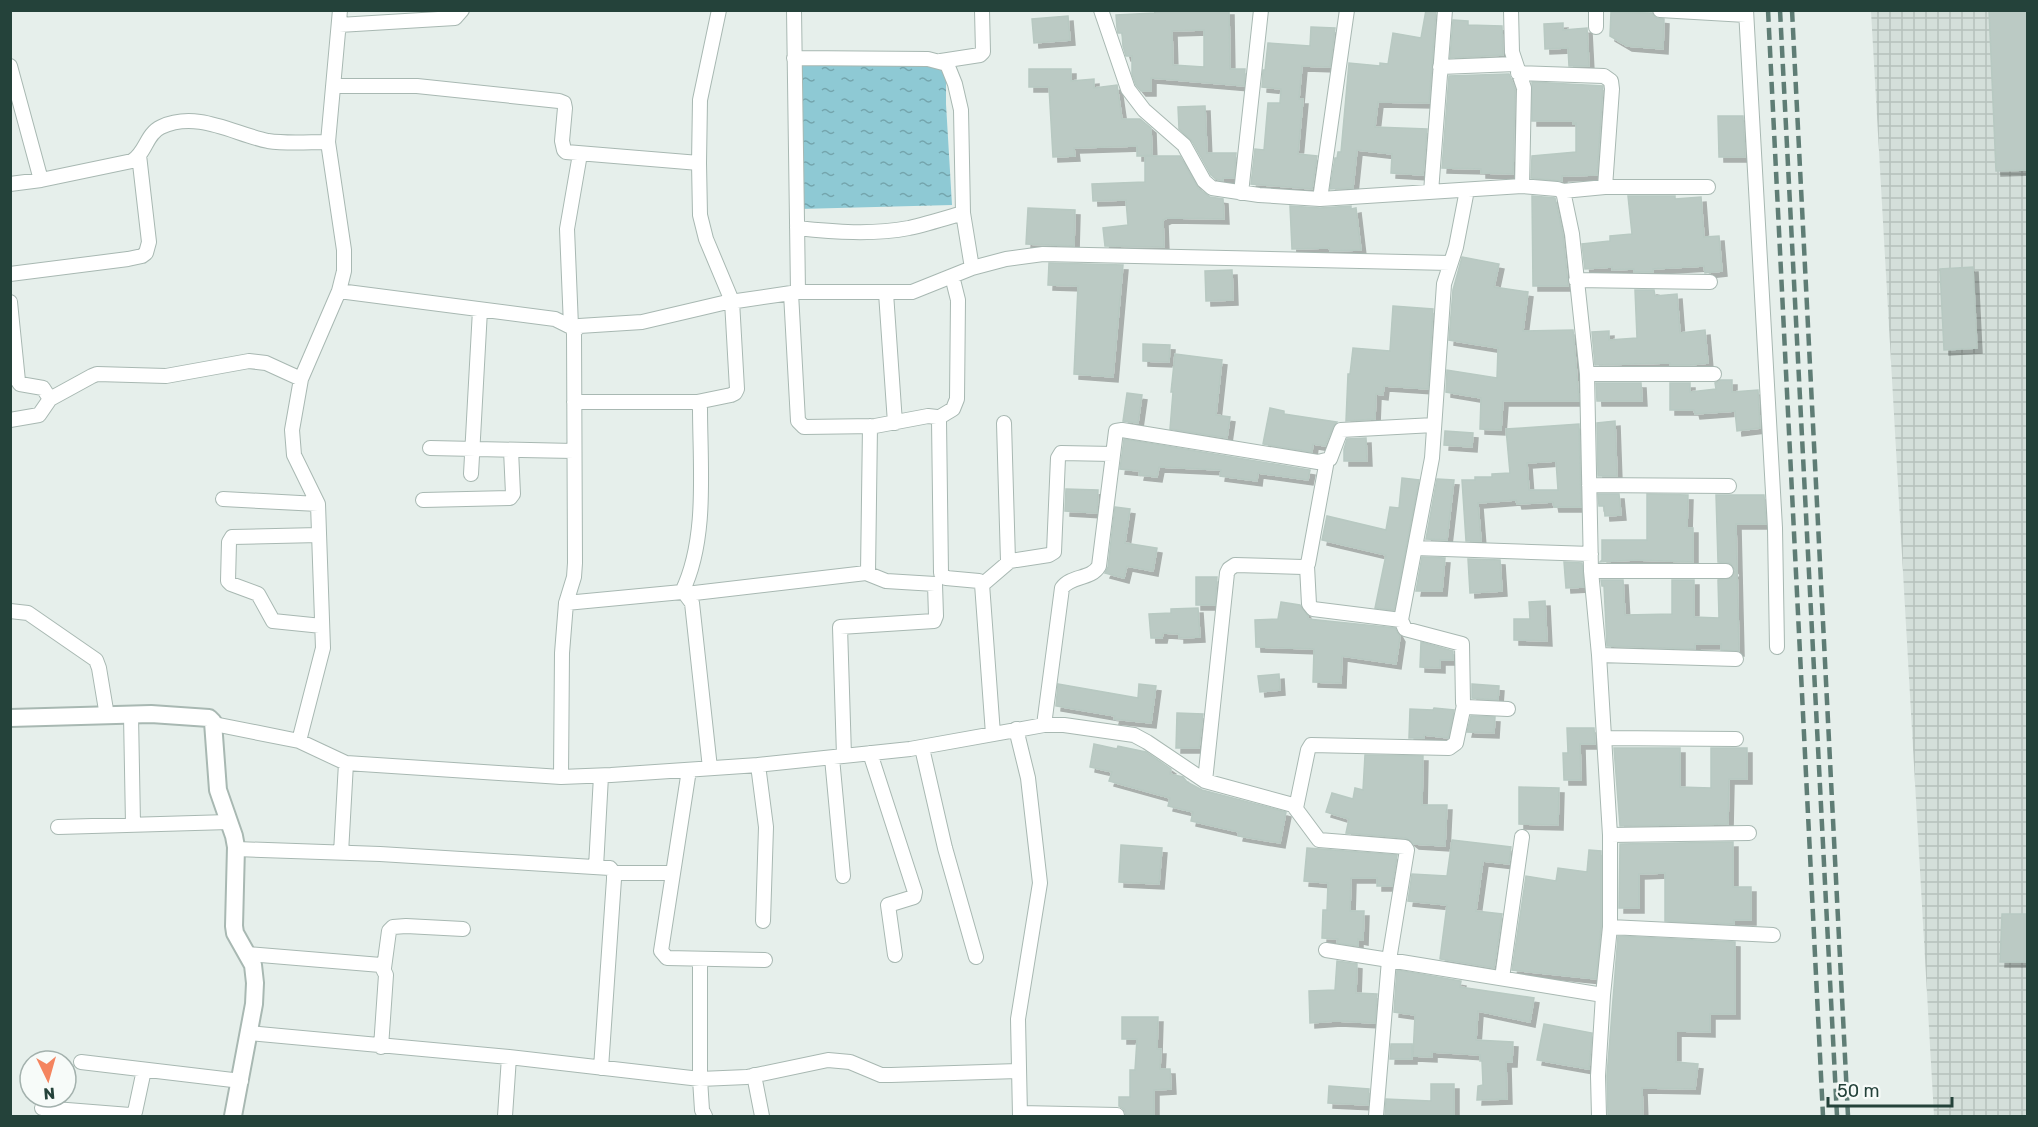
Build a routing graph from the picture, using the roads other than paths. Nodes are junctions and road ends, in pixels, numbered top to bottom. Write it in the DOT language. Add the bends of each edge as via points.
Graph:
graph roads {
  1 [pos="462,10"];
  2 [pos="719,10"];
  3 [pos="794,10"];
  4 [pos="981,10"];
  5 [pos="1101,10"];
  6 [pos="1261,10"];
  7 [pos="1347,10"];
  8 [pos="1444,10"];
  9 [pos="1511,10"];
  10 [pos="1596,10"];
  11 [pos="1660,10"];
  12 [pos="1746,13"];
  13 [pos="340,18"];
  14 [pos="1596,27"];
  15 [pos="794,58"];
  16 [pos="941,62"];
  17 [pos="10,66"];
  18 [pos="1440,67"];
  19 [pos="1517,68"];
  20 [pos="333,86"];
  21 [pos="328,142"];
  22 [pos="580,154"];
  23 [pos="139,155"];
  24 [pos="699,162"];
  25 [pos="41,180"];
  26 [pos="10,183"];
  27 [pos="1522,186"];
  28 [pos="1605,187"];
  29 [pos="1708,187"];
  30 [pos="1467,190"];
  31 [pos="1563,191"];
  32 [pos="1431,192"];
  33 [pos="1241,193"];
  34 [pos="1320,199"];
  35 [pos="963,213"];
  36 [pos="797,228"];
  37 [pos="1450,262"];
  38 [pos="972,268"];
  39 [pos="10,274"];
  40 [pos="952,276"];
  41 [pos="1576,280"];
  42 [pos="1710,282"];
  43 [pos="339,291"];
  44 [pos="794,293"];
  45 [pos="886,293"];
  46 [pos="732,301"];
  47 [pos="10,302"];
  48 [pos="480,310"];
  49 [pos="573,328"];
  50 [pos="1587,374"];
  51 [pos="1714,374"];
  52 [pos="301,379"];
  53 [pos="50,399"];
  54 [pos="574,402"];
  55 [pos="697,402"];
  56 [pos="938,418"];
  57 [pos="10,420"];
  58 [pos="895,423"];
  59 [pos="1004,423"];
  60 [pos="1434,425"];
  61 [pos="870,426"];
  62 [pos="430,448"];
  63 [pos="472,449"];
  64 [pos="511,450"];
  65 [pos="574,451"];
  66 [pos="1113,454"];
  67 [pos="1327,460"];
  68 [pos="471,474"];
  69 [pos="1589,485"];
  70 [pos="1729,486"];
  71 [pos="223,500"];
  72 [pos="423,500"];
  73 [pos="318,504"];
  74 [pos="319,535"];
  75 [pos="1415,548"];
  76 [pos="1591,554"];
  77 [pos="1008,561"];
  78 [pos="1307,566"];
  79 [pos="1591,571"];
  80 [pos="1726,571"];
  81 [pos="868,573"];
  82 [pos="982,585"];
  83 [pos="684,592"];
  84 [pos="567,603"];
  85 [pos="10,611"];
  86 [pos="1401,620"];
  87 [pos="322,626"];
  88 [pos="1777,647"];
  89 [pos="1599,655"];
  90 [pos="1737,659"];
  91 [pos="1464,705"];
  92 [pos="1508,709"];
  93 [pos="131,715"];
  94 [pos="107,716"];
  95 [pos="10,718"];
  96 [pos="214,724"];
  97 [pos="1044,725"];
  98 [pos="1016,729"];
  99 [pos="993,734"];
  100 [pos="1605,738"];
  101 [pos="1736,739"];
  102 [pos="299,741"];
  103 [pos="922,748"];
  104 [pos="870,753"];
  105 [pos="838,757"];
  106 [pos="346,763"];
  107 [pos="759,765"];
  108 [pos="710,768"];
  109 [pos="689,770"];
  110 [pos="601,776"];
  111 [pos="561,777"];
  112 [pos="1205,781"];
  113 [pos="1296,807"];
  114 [pos="229,822"];
  115 [pos="133,824"];
  116 [pos="58,827"];
  117 [pos="1749,833"];
  118 [pos="1610,834"];
  119 [pos="1522,837"];
  120 [pos="236,849"];
  121 [pos="341,853"];
  122 [pos="596,867"];
  123 [pos="614,873"];
  124 [pos="673,873"];
  125 [pos="843,876"];
  126 [pos="763,921"];
  127 [pos="1610,927"];
  128 [pos="463,929"];
  129 [pos="1773,935"];
  130 [pos="1326,950"];
  131 [pos="247,954"];
  132 [pos="895,956"];
  133 [pos="976,957"];
  134 [pos="700,959"];
  135 [pos="765,960"];
  136 [pos="1389,960"];
  137 [pos="384,968"];
  138 [pos="1502,978"];
  139 [pos="1603,995"];
  140 [pos="249,1033"];
  141 [pos="381,1047"];
  142 [pos="509,1057"];
  143 [pos="81,1062"];
  144 [pos="602,1068"];
  145 [pos="144,1070"];
  146 [pos="1018,1071"];
  147 [pos="754,1075"];
  148 [pos="700,1079"];
  149 [pos="241,1081"];
  150 [pos="55,1109"];
  151 [pos="1020,1115"];
  152 [pos="1117,1115"];
  153 [pos="233,1116"];
  154 [pos="505,1116"];
  155 [pos="705,1116"];
  156 [pos="762,1116"];
  157 [pos="1376,1116"];
  158 [pos="1599,1116"];
  1 -- 13 [label="street" via="455,18"];
  2 -- 24 [label="street" via="701,92"];
  3 -- 15 [label="street"];
  4 -- 16 [label="street" via="983,52"];
  5 -- 33 [label="street" via="1133,96 1184,145 1208,186"];
  6 -- 33 [label="street"];
  7 -- 34 [label="street"];
  8 -- 18 [label="street"];
  9 -- 19 [label="street" via="1511,45"];
  10 -- 14 [label="street"];
  11 -- 12 [label="street"];
  12 -- 88 [label="street" via="1775,528"];
  13 -- 20 [label="street"];
  15 -- 16 [label="street"];
  15 -- 36 [label="street"];
  16 -- 35 [label="street" via="947,64 961,110"];
  17 -- 25 [label="street"];
  18 -- 19 [label="street"];
  18 -- 32 [label="street"];
  19 -- 27 [label="street" via="1524,88"];
  19 -- 28 [label="street" via="1608,77 1612,89"];
  20 -- 21 [label="street"];
  20 -- 22 [label="street" via="417,86 559,101 565,108 564,150"];
  21 -- 23 [label="street" via="271,141 190,121 160,127"];
  21 -- 43 [label="street" via="344,250"];
  22 -- 24 [label="street"];
  22 -- 49 [label="street" via="567,229"];
  23 -- 25 [label="street" via="132,161"];
  23 -- 39 [label="street" via="149,242 146,253 128,259"];
  24 -- 46 [label="street" via="701,221"];
  25 -- 26 [label="street"];
  27 -- 30 [label="street"];
  27 -- 31 [label="street"];
  28 -- 29 [label="street"];
  28 -- 31 [label="street"];
  30 -- 32 [label="street"];
  30 -- 37 [label="street"];
  31 -- 41 [label="street"];
  32 -- 34 [label="street"];
  33 -- 34 [label="street"];
  35 -- 36 [label="street" via="910,228 873,232"];
  35 -- 38 [label="street"];
  36 -- 44 [label="street"];
  37 -- 38 [label="street" via="1043,254"];
  37 -- 60 [label="street" via="1444,284"];
  38 -- 40 [label="street"];
  40 -- 45 [label="street" via="912,292"];
  40 -- 56 [label="street" via="958,300 957,399 953,409"];
  41 -- 42 [label="street"];
  41 -- 50 [label="street"];
  43 -- 48 [label="street"];
  43 -- 52 [label="street"];
  44 -- 45 [label="street"];
  44 -- 46 [label="street"];
  44 -- 61 [label="street" via="798,421 804,427"];
  45 -- 58 [label="street"];
  46 -- 49 [label="street" via="642,322"];
  46 -- 55 [label="street" via="736,392"];
  47 -- 53 [label="street" via="18,381 44,389"];
  48 -- 49 [label="street" via="555,319"];
  48 -- 63 [label="street"];
  49 -- 54 [label="street"];
  50 -- 51 [label="street"];
  50 -- 69 [label="street"];
  52 -- 53 [label="street" via="266,363 249,361 166,376 92,375"];
  52 -- 73 [label="street" via="292,430 294,455"];
  53 -- 57 [label="street" via="37,416"];
  54 -- 55 [label="street"];
  54 -- 65 [label="street"];
  55 -- 83 [label="street" via="700,515 696,550"];
  56 -- 58 [label="street" via="928,416"];
  56 -- 82 [label="street" via="941,573 946,578 979,581"];
  58 -- 61 [label="street"];
  59 -- 77 [label="street"];
  60 -- 67 [label="street" via="1341,430"];
  60 -- 75 [label="street" via="1431,467"];
  61 -- 81 [label="street"];
  62 -- 63 [label="street"];
  63 -- 64 [label="street"];
  63 -- 68 [label="street"];
  64 -- 65 [label="street"];
  64 -- 72 [label="street" via="510,498"];
  65 -- 84 [label="street" via="575,571"];
  66 -- 67 [label="street" via="1116,431 1122,430 1318,462"];
  66 -- 77 [label="street" via="1061,453 1054,552"];
  66 -- 97 [label="street" via="1098,566 1094,573 1062,588"];
  67 -- 78 [label="street"];
  69 -- 70 [label="street"];
  69 -- 76 [label="street"];
  71 -- 73 [label="street"];
  73 -- 74 [label="street"];
  74 -- 87 [label="street"];
  74 -- 87 [label="street" via="232,537 228,580 258,594 273,621"];
  75 -- 76 [label="street"];
  75 -- 86 [label="street"];
  76 -- 79 [label="street"];
  77 -- 82 [label="street"];
  78 -- 86 [label="street" via="1309,604 1313,609"];
  78 -- 112 [label="street" via="1236,565 1227,573"];
  79 -- 80 [label="street"];
  79 -- 89 [label="street"];
  81 -- 83 [label="street"];
  81 -- 105 [label="street" via="891,582 935,584 936,616 930,622 840,627"];
  82 -- 99 [label="street"];
  83 -- 84 [label="street"];
  83 -- 108 [label="street" via="693,603"];
  84 -- 111 [label="street" via="562,653"];
  85 -- 94 [label="street" via="28,613 96,660"];
  86 -- 91 [label="street" via="1405,629 1462,644"];
  87 -- 102 [label="street" via="323,648"];
  89 -- 90 [label="street"];
  89 -- 100 [label="street"];
  91 -- 92 [label="street"];
  91 -- 113 [label="street" via="1456,743 1449,748 1311,745"];
  93 -- 94 [label="street"];
  93 -- 96 [label="street" via="209,718"];
  93 -- 115 [label="street"];
  94 -- 95 [label="street"];
  96 -- 102 [label="street"];
  96 -- 114 [label="street" via="218,790"];
  97 -- 98 [label="street"];
  97 -- 112 [label="street" via="1134,735"];
  98 -- 99 [label="street"];
  98 -- 146 [label="street" via="1028,778 1040,883 1018,1019"];
  99 -- 103 [label="street"];
  100 -- 101 [label="street"];
  100 -- 118 [label="street"];
  102 -- 106 [label="street"];
  103 -- 104 [label="street"];
  103 -- 133 [label="street"];
  104 -- 105 [label="street"];
  104 -- 132 [label="street" via="915,892 914,897 888,906"];
  105 -- 107 [label="street"];
  105 -- 125 [label="street"];
  106 -- 111 [label="street"];
  106 -- 121 [label="street"];
  107 -- 108 [label="street"];
  107 -- 126 [label="street" via="766,828"];
  108 -- 109 [label="street"];
  109 -- 110 [label="street"];
  109 -- 124 [label="street"];
  110 -- 111 [label="street"];
  110 -- 122 [label="street"];
  112 -- 113 [label="street"];
  113 -- 136 [label="street" via="1319,840 1406,848"];
  114 -- 115 [label="street"];
  114 -- 120 [label="street"];
  115 -- 116 [label="street"];
  117 -- 118 [label="street"];
  118 -- 127 [label="street"];
  119 -- 138 [label="street"];
  120 -- 121 [label="street"];
  120 -- 131 [label="street" via="234,926"];
  121 -- 122 [label="street"];
  122 -- 123 [label="street" via="608,867"];
  123 -- 124 [label="street"];
  123 -- 144 [label="street"];
  124 -- 134 [label="street" via="662,951 667,958"];
  127 -- 129 [label="street"];
  127 -- 139 [label="street"];
  128 -- 137 [label="street" via="393,927 389,931"];
  130 -- 136 [label="street"];
  131 -- 137 [label="street" via="371,963"];
  131 -- 140 [label="street" via="255,983"];
  134 -- 135 [label="street"];
  134 -- 148 [label="street"];
  136 -- 138 [label="street"];
  136 -- 157 [label="street"];
  137 -- 141 [label="street"];
  138 -- 139 [label="street"];
  139 -- 158 [label="street"];
  140 -- 141 [label="street"];
  140 -- 149 [label="street"];
  141 -- 142 [label="street"];
  142 -- 144 [label="street"];
  142 -- 154 [label="street"];
  143 -- 145 [label="street"];
  144 -- 148 [label="street"];
  145 -- 149 [label="street"];
  145 -- 150 [label="street" via="135,1112 130,1115"];
  146 -- 147 [label="street" via="891,1076 850,1062 828,1060"];
  146 -- 151 [label="street"];
  147 -- 148 [label="street"];
  147 -- 156 [label="street"];
  148 -- 155 [label="street"];
  149 -- 153 [label="street"];
  151 -- 152 [label="street"];
}
